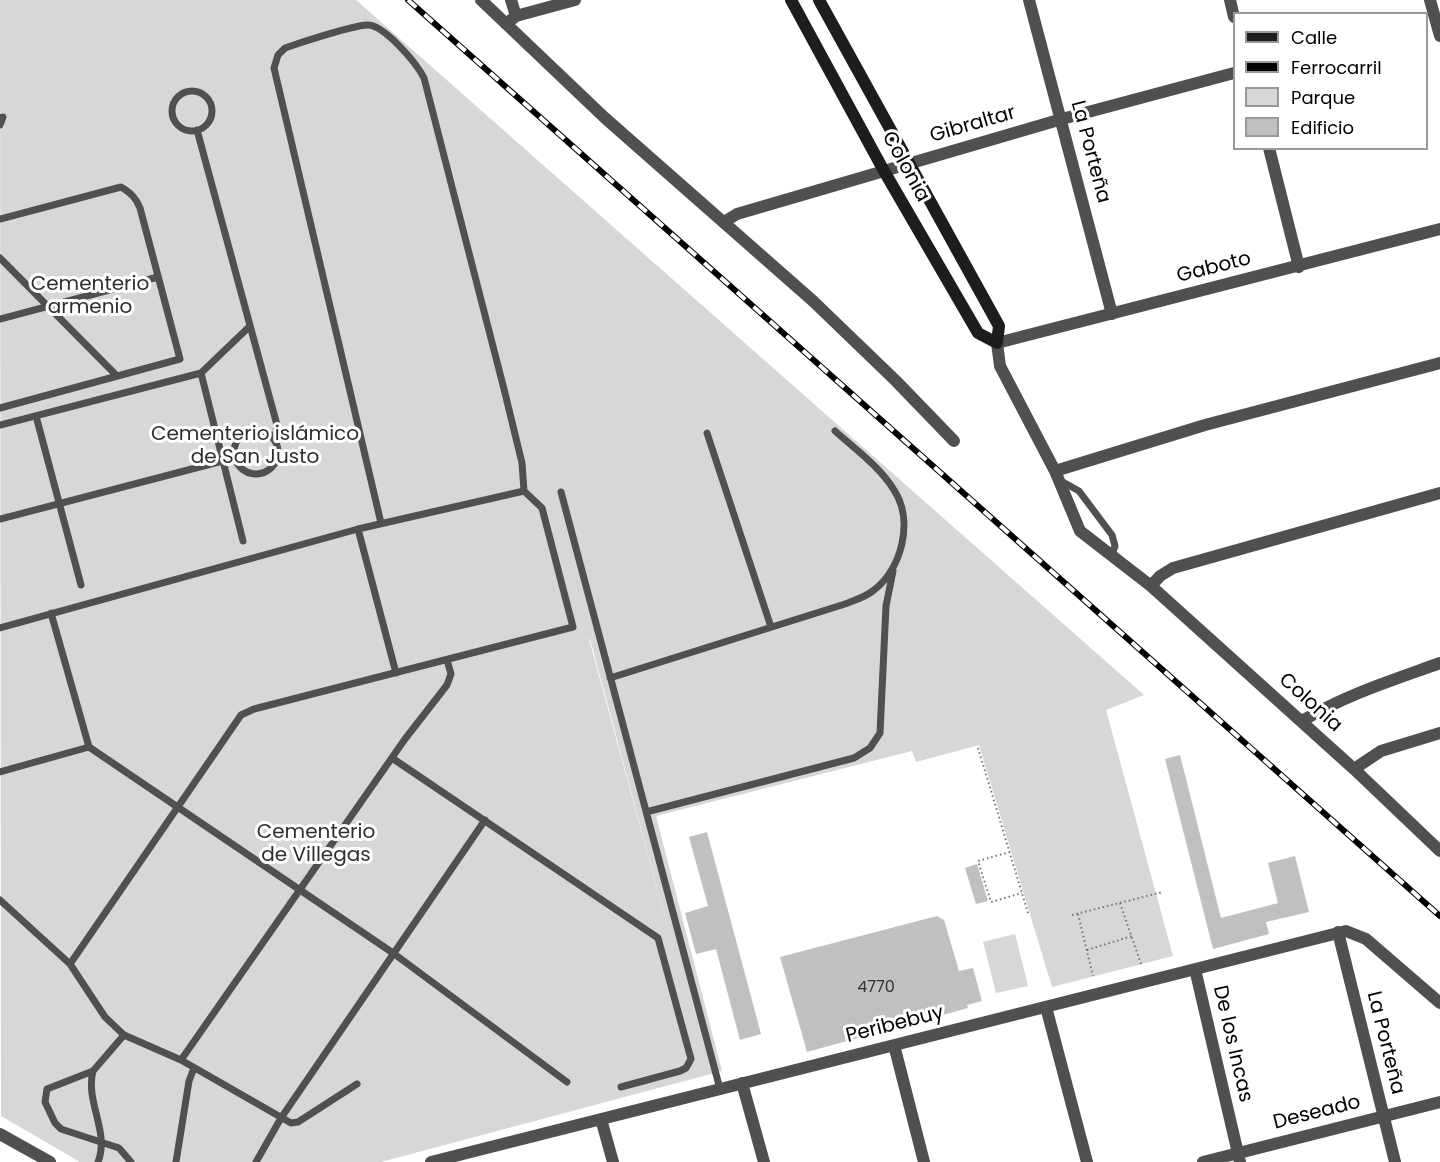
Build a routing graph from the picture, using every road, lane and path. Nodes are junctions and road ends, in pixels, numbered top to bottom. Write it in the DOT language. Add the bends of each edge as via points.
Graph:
graph roads {
  1 [pos="480,0"];
  2 [pos="511,0"];
  3 [pos="575,0"];
  4 [pos="791,0"];
  5 [pos="819,0"];
  6 [pos="1029,0"];
  7 [pos="1430,0"];
  8 [pos="511,20"];
  9 [pos="1431,20"];
  10 [pos="1440,36"];
  11 [pos="1233,73"];
  12 [pos="0,118"];
  13 [pos="1062,119"];
  14 [pos="0,125"];
  15 [pos="198,130"];
  16 [pos="1270,150"];
  17 [pos="907,164"];
  18 [pos="884,171"];
  19 [pos="0,219"];
  20 [pos="724,222"];
  21 [pos="1440,229"];
  22 [pos="0,258"];
  23 [pos="1299,267"];
  24 [pos="158,277"];
  25 [pos="48,306"];
  26 [pos="1112,314"];
  27 [pos="0,319"];
  28 [pos="250,326"];
  29 [pos="997,343"];
  30 [pos="1440,363"];
  31 [pos="201,373"];
  32 [pos="117,376"];
  33 [pos="0,408"];
  34 [pos="36,416"];
  35 [pos="0,425"];
  36 [pos="835,431"];
  37 [pos="707,433"];
  38 [pos="275,441"];
  39 [pos="954,441"];
  40 [pos="234,458"];
  41 [pos="223,461"];
  42 [pos="1057,476"];
  43 [pos="524,491"];
  44 [pos="561,492"];
  45 [pos="1440,493"];
  46 [pos="60,504"];
  47 [pos="0,519"];
  48 [pos="381,523"];
  49 [pos="358,529"];
  50 [pos="243,541"];
  51 [pos="1111,557"];
  52 [pos="897,560"];
  53 [pos="81,585"];
  54 [pos="1151,586"];
  55 [pos="51,613"];
  56 [pos="771,627"];
  57 [pos="0,628"];
  58 [pos="447,660"];
  59 [pos="1440,663"];
  60 [pos="396,673"];
  61 [pos="610,678"];
  62 [pos="1302,721"];
  63 [pos="1440,733"];
  64 [pos="89,747"];
  65 [pos="978,748"];
  66 [pos="392,758"];
  67 [pos="1354,769"];
  68 [pos="0,772"];
  69 [pos="180,807"];
  70 [pos="646,812"];
  71 [pos="485,820"];
  72 [pos="1440,851"];
  73 [pos="1010,852"];
  74 [pos="300,888"];
  75 [pos="1163,892"];
  76 [pos="1022,893"];
  77 [pos="0,900"];
  78 [pos="1120,903"];
  79 [pos="1028,913"];
  80 [pos="1078,914"];
  81 [pos="1072,915"];
  82 [pos="1338,932"];
  83 [pos="1132,936"];
  84 [pos="1087,950"];
  85 [pos="393,953"];
  86 [pos="70,964"];
  87 [pos="1141,964"];
  88 [pos="1195,969"];
  89 [pos="1093,976"];
  90 [pos="1440,1003"];
  91 [pos="1046,1006"];
  92 [pos="124,1035"];
  93 [pos="894,1045"];
  94 [pos="181,1060"];
  95 [pos="194,1068"];
  96 [pos="93,1071"];
  97 [pos="567,1082"];
  98 [pos="742,1083"];
  99 [pos="357,1084"];
  100 [pos="621,1087"];
  101 [pos="720,1089"];
  102 [pos="1440,1102"];
  103 [pos="1383,1117"];
  104 [pos="281,1118"];
  105 [pos="602,1119"];
  106 [pos="0,1134"];
  107 [pos="102,1143"];
  108 [pos="1239,1158"];
  109 [pos="454,1159"];
  110 [pos="51,1162"];
  111 [pos="98,1162"];
  112 [pos="131,1162"];
  113 [pos="176,1162"];
  114 [pos="256,1162"];
  115 [pos="431,1162"];
  116 [pos="613,1162"];
  117 [pos="764,1162"];
  118 [pos="924,1162"];
  119 [pos="1086,1162"];
  120 [pos="1203,1162"];
  121 [pos="1395,1162"];
  1 -- 8 [label="street"];
  2 -- 8 [label="street"];
  3 -- 8 [label="street"];
  4 -- 18 [label="street, Colonia"];
  5 -- 17 [label="street, Colonia"];
  6 -- 13 [label="street, La Porteña"];
  7 -- 9 [label="street"];
  8 -- 20 [label="street" via="605,118"];
  9 -- 10 [label="street"];
  11 -- 13 [label="street, Gibraltar"];
  12 -- 14 [label="lane" via="3,117"];
  13 -- 17 [label="street, Gibraltar"];
  13 -- 26 [label="street, La Porteña"];
  15 -- 15 [label="lane" via="209,122 210,102 200,92 186,91 172,104 172,116 179,127"];
  15 -- 28 [label="lane"];
  16 -- 23 [label="street"];
  17 -- 18 [label="street, Gibraltar"];
  17 -- 29 [label="street, Colonia" via="999,326"];
  18 -- 20 [label="street, Gibraltar" via="737,214"];
  18 -- 29 [label="street, Colonia" via="978,333"];
  19 -- 24 [label="lane" via="121,187 137,199"];
  20 -- 39 [label="street" via="870,355"];
  21 -- 23 [label="street, Gaboto"];
  22 -- 25 [label="lane"];
  23 -- 26 [label="street, Gaboto"];
  24 -- 25 [label="lane"];
  24 -- 32 [label="lane" via="180,358"];
  25 -- 27 [label="lane"];
  25 -- 32 [label="lane"];
  26 -- 29 [label="street, Gaboto"];
  28 -- 31 [label="lane"];
  28 -- 38 [label="lane" via="277,425"];
  29 -- 42 [label="street, Colonia" via="1000,366"];
  30 -- 42 [label="street" via="1205,425"];
  31 -- 34 [label="lane"];
  31 -- 41 [label="lane"];
  32 -- 33 [label="lane"];
  34 -- 35 [label="lane"];
  34 -- 46 [label="lane"];
  36 -- 52 [label="lane" via="870,462 899,499 904,533"];
  37 -- 56 [label="lane"];
  38 -- 40 [label="lane" via="265,431 250,430 238,438"];
  38 -- 40 [label="lane" via="278,454 267,471 247,473"];
  40 -- 41 [label="lane"];
  41 -- 46 [label="lane"];
  41 -- 50 [label="lane"];
  42 -- 51 [label="street, Colonia" via="1077,526"];
  42 -- 51 [label="lane" via="1079,491 1112,535 1115,546"];
  43 -- 48 [label="lane"];
  43 -- 48 [label="lane" via="522,463 424,78 415,63 382,31 367,25 285,48 274,68"];
  43 -- 58 [label="lane" via="542,508 573,627"];
  44 -- 61 [label="lane"];
  45 -- 54 [label="street" via="1173,568"];
  46 -- 47 [label="lane"];
  46 -- 53 [label="lane"];
  48 -- 49 [label="lane"];
  49 -- 55 [label="lane"];
  49 -- 60 [label="lane"];
  51 -- 54 [label="street, Colonia"];
  52 -- 56 [label="lane" via="879,586 866,596"];
  52 -- 70 [label="lane" via="886,606 880,733 870,748 854,758"];
  54 -- 62 [label="street, Colonia"];
  55 -- 57 [label="lane"];
  55 -- 64 [label="lane"];
  56 -- 61 [label="lane"];
  58 -- 60 [label="lane"];
  58 -- 66 [label="lane" via="450,680"];
  59 -- 62 [label="street" via="1372,687"];
  60 -- 69 [label="lane" via="247,712"];
  61 -- 70 [label="lane"];
  62 -- 67 [label="street, Colonia"];
  63 -- 67 [label="street" via="1382,751"];
  64 -- 68 [label="lane"];
  64 -- 69 [label="lane"];
  65 -- 73 [label="path"];
  66 -- 71 [label="lane"];
  66 -- 74 [label="lane"];
  67 -- 72 [label="street, Colonia"];
  69 -- 74 [label="lane"];
  69 -- 86 [label="lane"];
  70 -- 101 [label="lane"];
  71 -- 85 [label="lane"];
  71 -- 100 [label="lane" via="653,932 662,944 691,1059 680,1071"];
  73 -- 76 [label="path"];
  73 -- 76 [label="path" via="978,861 991,902"];
  74 -- 85 [label="lane"];
  74 -- 94 [label="lane"];
  75 -- 78 [label="path"];
  76 -- 79 [label="path"];
  77 -- 86 [label="lane"];
  78 -- 80 [label="path"];
  78 -- 83 [label="path"];
  80 -- 81 [label="path"];
  80 -- 84 [label="path"];
  82 -- 88 [label="street, Peribebuy"];
  82 -- 90 [label="street, Peribebuy" via="1366,939"];
  82 -- 103 [label="street, La Porteña"];
  83 -- 84 [label="path"];
  83 -- 87 [label="path"];
  84 -- 89 [label="path"];
  85 -- 97 [label="lane"];
  85 -- 104 [label="lane"];
  86 -- 92 [label="lane" via="105,1017"];
  88 -- 91 [label="street, Peribebuy"];
  88 -- 108 [label="street, De los Incas"];
  91 -- 93 [label="street, Peribebuy"];
  91 -- 119 [label="street"];
  92 -- 94 [label="lane"];
  92 -- 96 [label="lane"];
  93 -- 98 [label="street, Peribebuy"];
  93 -- 118 [label="street"];
  94 -- 95 [label="lane"];
  95 -- 104 [label="lane"];
  95 -- 113 [label="lane"];
  96 -- 107 [label="lane" via="91,1087"];
  96 -- 107 [label="lane" via="52,1085 47,1089 45,1102 61,1129"];
  98 -- 101 [label="street, Peribebuy"];
  98 -- 117 [label="street"];
  99 -- 104 [label="lane" via="295,1123"];
  101 -- 105 [label="street, Peribebuy"];
  102 -- 103 [label="street, Deseado"];
  103 -- 108 [label="street, Deseado"];
  103 -- 121 [label="street, La Porteña"];
  104 -- 114 [label="lane"];
  105 -- 109 [label="street, Peribebuy"];
  105 -- 116 [label="street"];
  106 -- 110 [label="street"];
  107 -- 111 [label="lane"];
  107 -- 112 [label="lane" via="119,1148"];
  108 -- 120 [label="street, Deseado"];
  109 -- 115 [label="street, Peribebuy"];
}
